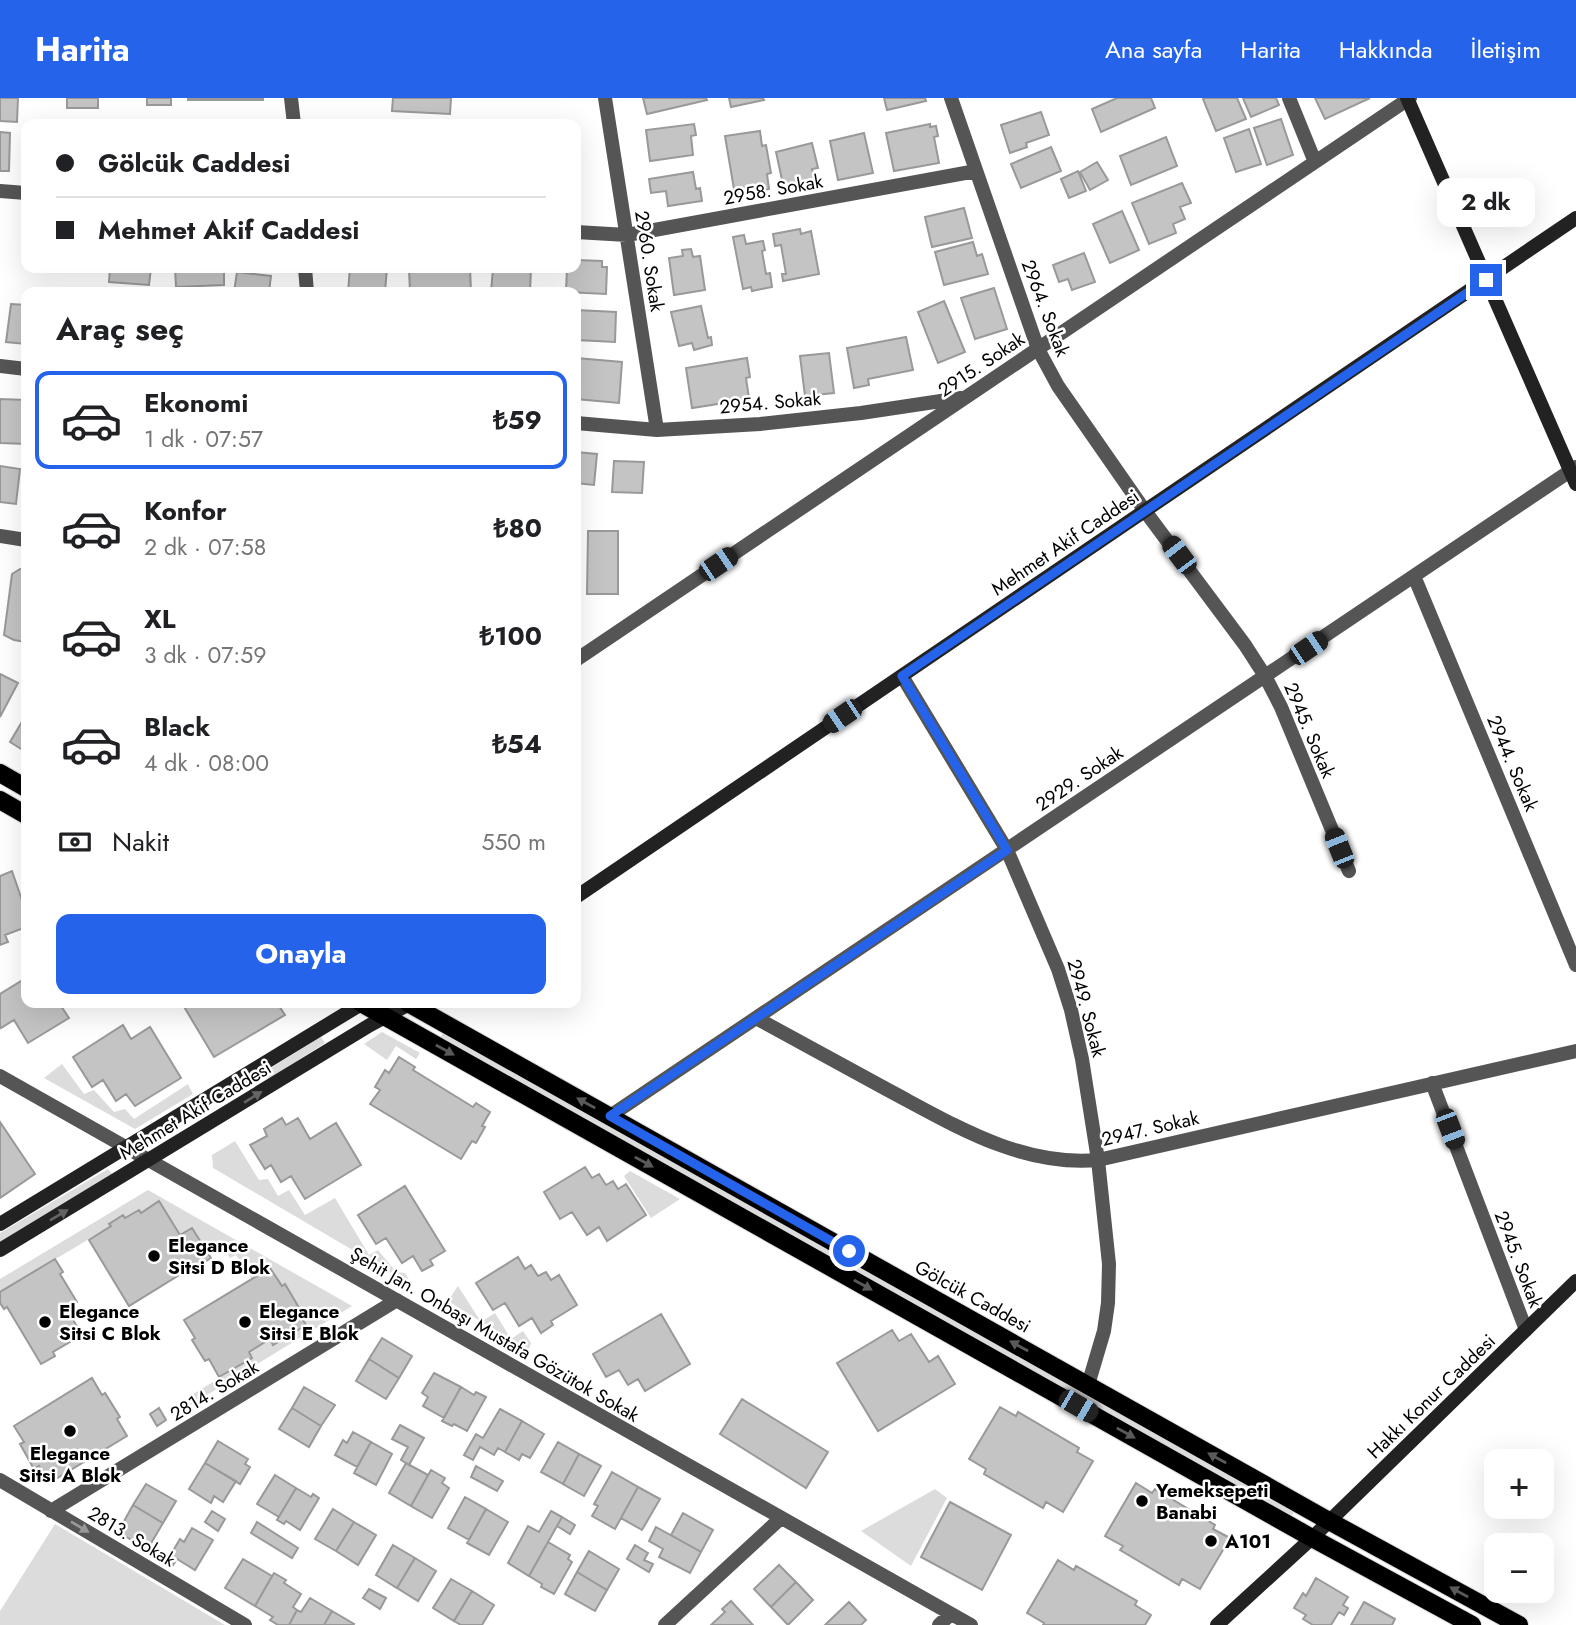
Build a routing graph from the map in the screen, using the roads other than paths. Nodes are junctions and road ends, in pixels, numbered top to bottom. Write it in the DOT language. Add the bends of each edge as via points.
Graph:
graph roads {
  1 [pos="292,98"];
  2 [pos="605,98"];
  3 [pos="951,98"];
  4 [pos="1289,98"];
  5 [pos="1408,99"];
  6 [pos="294,119"];
  7 [pos="1315,162"];
  8 [pos="976,171"];
  9 [pos="0,191"];
  10 [pos="21,193"];
  11 [pos="1576,218"];
  12 [pos="581,232"];
  13 [pos="627,234"];
  14 [pos="1486,280"];
  15 [pos="1038,349"];
  16 [pos="0,366"];
  17 [pos="21,368"];
  18 [pos="966,397"];
  19 [pos="581,423"];
  20 [pos="657,430"];
  21 [pos="1574,474"];
  22 [pos="1145,511"];
  23 [pos="0,536"];
  24 [pos="21,539"];
  25 [pos="1414,576"];
  26 [pos="581,657"];
  27 [pos="902,676"];
  28 [pos="1265,676"];
  29 [pos="0,773"];
  30 [pos="21,785"];
  31 [pos="0,800"];
  32 [pos="21,811"];
  33 [pos="1007,850"];
  34 [pos="1349,871"];
  35 [pos="581,894"];
  36 [pos="1576,965"];
  37 [pos="354,1008"];
  38 [pos="371,1008"];
  39 [pos="401,1008"];
  40 [pos="418,1008"];
  41 [pos="386,1017"];
  42 [pos="757,1018"];
  43 [pos="1576,1051"];
  44 [pos="0,1076"];
  45 [pos="1432,1083"];
  46 [pos="610,1116"];
  47 [pos="126,1148"];
  48 [pos="1098,1160"];
  49 [pos="149,1161"];
  50 [pos="0,1224"];
  51 [pos="0,1250"];
  52 [pos="1576,1281"];
  53 [pos="397,1300"];
  54 [pos="1526,1330"];
  55 [pos="1088,1385"];
  56 [pos="0,1480"];
  57 [pos="51,1511"];
  58 [pos="781,1518"];
  59 [pos="1329,1521"];
  60 [pos="1312,1538"];
  61 [pos="951,1614"];
  62 [pos="245,1625"];
  63 [pos="665,1625"];
  64 [pos="939,1625"];
  65 [pos="971,1625"];
  66 [pos="1217,1625"];
  67 [pos="1472,1625"];
  68 [pos="1519,1625"];
  1 -- 6 [label="street"];
  2 -- 13 [label="street, 2960. Sokak"];
  3 -- 8 [label="street, 2964. Sokak"];
  4 -- 7 [label="street"];
  5 -- 7 [label="street, 2915. Sokak"];
  5 -- 14 [label="street"];
  7 -- 15 [label="street, 2915. Sokak"];
  8 -- 13 [label="street, 2958. Sokak"];
  8 -- 15 [label="street, 2964. Sokak"];
  9 -- 10 [label="street"];
  11 -- 14 [label="street, Mehmet Akif Caddesi"];
  12 -- 13 [label="street, 2958. Sokak"];
  13 -- 20 [label="street, 2960. Sokak"];
  14 -- 21 [label="street"];
  14 -- 22 [label="street, Mehmet Akif Caddesi"];
  15 -- 18 [label="street, 2915. Sokak"];
  15 -- 22 [label="street, 2964. Sokak" via="1058,386"];
  16 -- 17 [label="street"];
  18 -- 20 [label="street, 2954. Sokak" via="760,424"];
  18 -- 26 [label="street, 2915. Sokak"];
  19 -- 20 [label="street, 2954. Sokak"];
  21 -- 25 [label="street, 2929. Sokak"];
  22 -- 27 [label="street, Mehmet Akif Caddesi"];
  22 -- 28 [label="street, 2945. Sokak"];
  23 -- 24 [label="street"];
  25 -- 28 [label="street, 2929. Sokak"];
  25 -- 36 [label="street, 2944. Sokak"];
  27 -- 33 [label="street, 2949. Sokak"];
  27 -- 35 [label="street, Mehmet Akif Caddesi"];
  28 -- 33 [label="street, 2929. Sokak"];
  28 -- 34 [label="street, 2945. Sokak"];
  29 -- 30 [label="main road"];
  31 -- 32 [label="main road"];
  33 -- 42 [label="street, 2929. Sokak"];
  33 -- 48 [label="street, 2949. Sokak" via="1071,1010"];
  37 -- 47 [label="street, Mehmet Akif Caddesi"];
  38 -- 41 [label="main road"];
  39 -- 41 [label="street, Mehmet Akif Caddesi"];
  46 -- 40 [label="main road, Gölcük Caddesi, one-way"];
  49 -- 41 [label="street, Mehmet Akif Caddesi, one-way"];
  41 -- 60 [label="main road, one-way"];
  42 -- 46 [label="street, 2929. Sokak"];
  42 -- 48 [label="street, 2947. Sokak" via="997,1144 1061,1161"];
  43 -- 45 [label="street, 2947. Sokak"];
  44 -- 47 [label="street, Şehit Jan. Onbaşı Mustafa Gözütok Sokak"];
  45 -- 48 [label="street, 2947. Sokak"];
  45 -- 54 [label="street, 2945. Sokak"];
  55 -- 46 [label="main road, Gölcük Caddesi, one-way"];
  47 -- 49 [label="street, Şehit Jan. Onbaşı Mustafa Gözütok Sokak"];
  47 -- 50 [label="street, Mehmet Akif Caddesi"];
  48 -- 55 [label="street, 2949. Sokak" via="1109,1264 1108,1303"];
  51 -- 49 [label="street, Mehmet Akif Caddesi, one-way"];
  49 -- 53 [label="street, Şehit Jan. Onbaşı Mustafa Gözütok Sokak"];
  52 -- 54 [label="street, Hakkı Konur Caddesi"];
  53 -- 57 [label="street, 2814. Sokak"];
  53 -- 58 [label="street, Şehit Jan. Onbaşı Mustafa Gözütok Sokak"];
  54 -- 59 [label="street, Hakkı Konur Caddesi"];
  59 -- 55 [label="main road, Gölcük Caddesi, one-way"];
  56 -- 57 [label="street, 2813. Sokak"];
  57 -- 62 [label="street, 2813. Sokak, one-way"];
  58 -- 61 [label="street, Şehit Jan. Onbaşı Mustafa Gözütok Sokak"];
  58 -- 63 [label="street"];
  59 -- 60 [label="street, Hakkı Konur Caddesi"];
  68 -- 59 [label="main road, Gölcük Caddesi, one-way"];
  60 -- 66 [label="street, Hakkı Konur Caddesi"];
  60 -- 67 [label="main road"];
  61 -- 64 [label="street"];
  61 -- 65 [label="street, Şehit Jan. Onbaşı Mustafa Gözütok Sokak"];
}
